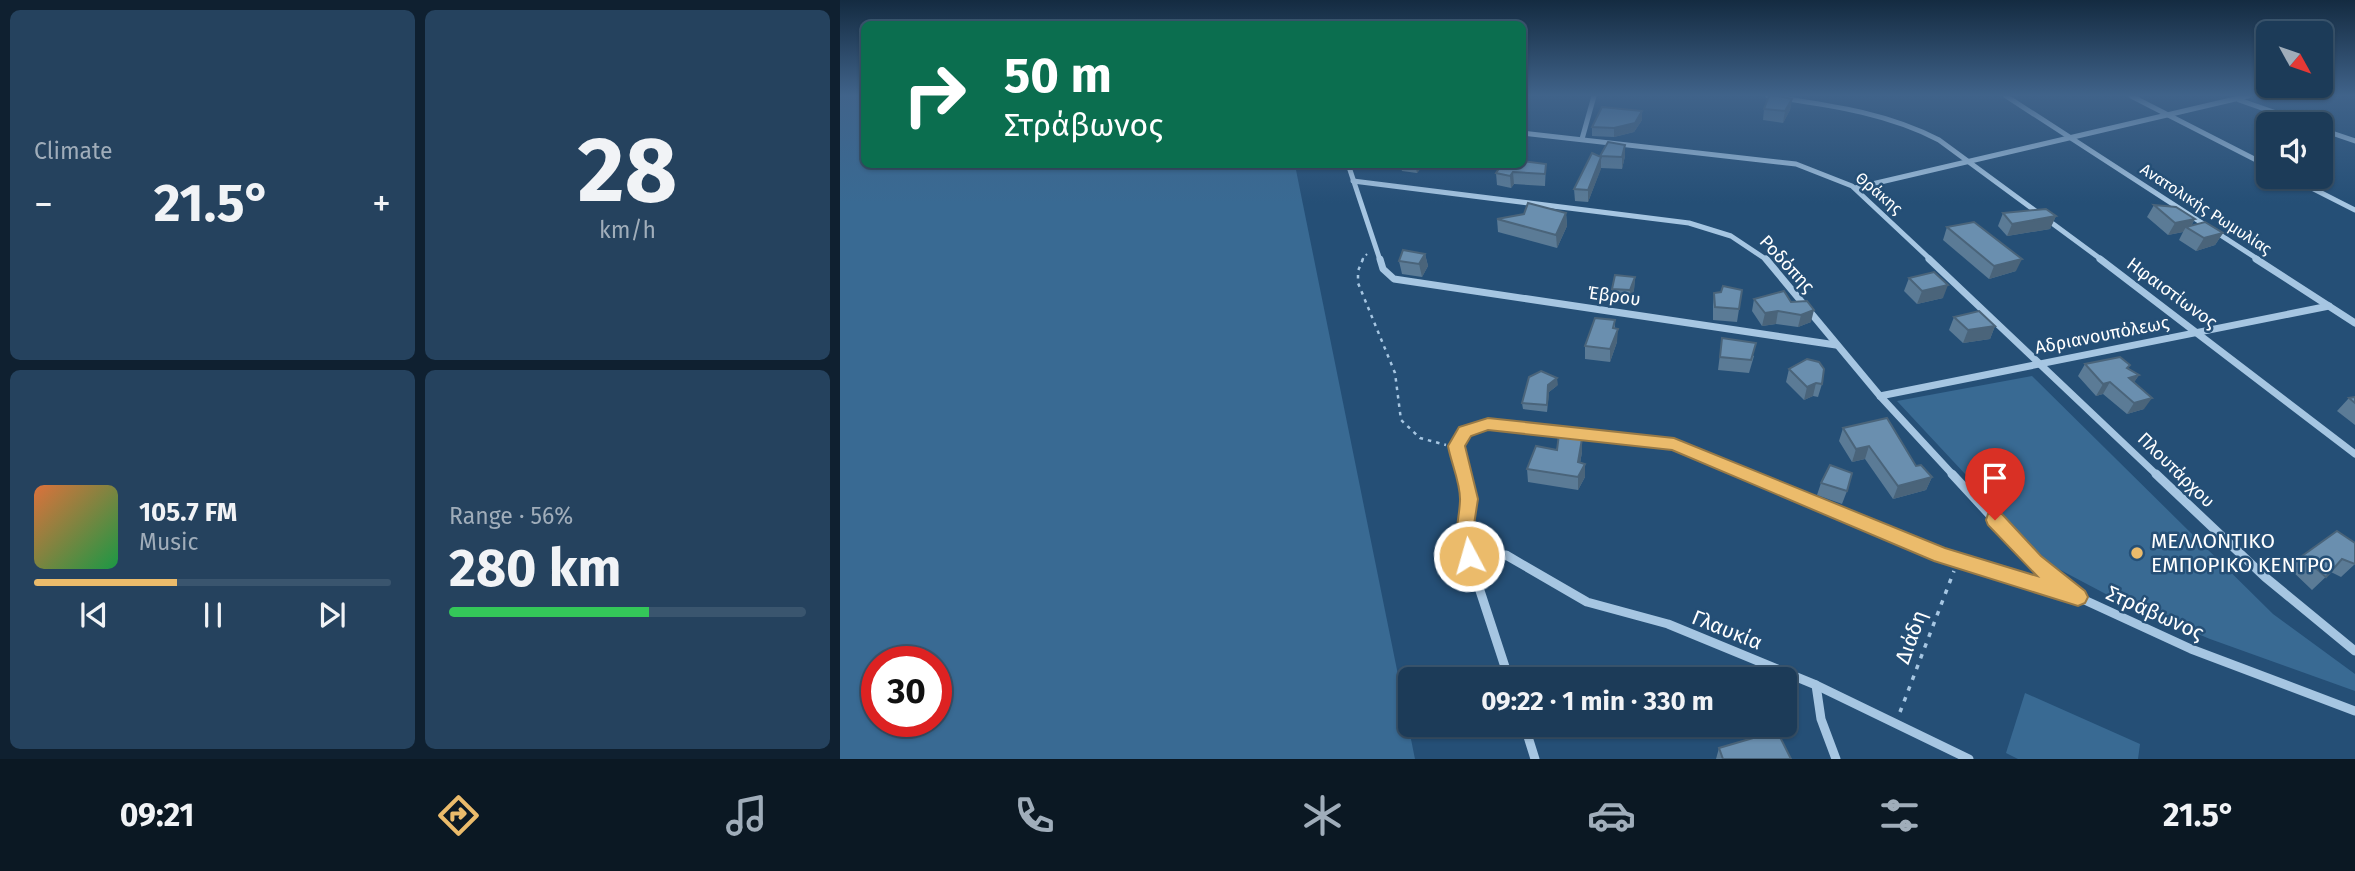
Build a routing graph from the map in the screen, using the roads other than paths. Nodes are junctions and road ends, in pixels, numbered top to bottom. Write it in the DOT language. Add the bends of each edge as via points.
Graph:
graph roads {
  1 [pos="1584,131"];
  2 [pos="1921,131"];
  3 [pos="2063,131"];
  4 [pos="2096,131"];
  5 [pos="2200,131"];
  6 [pos="1526,133"];
  7 [pos="2333,133"];
  8 [pos="2072,137"];
  9 [pos="1582,139"];
  10 [pos="2355,141"];
  11 [pos="2256,160"];
  12 [pos="1969,161"];
  13 [pos="1349,168"];
  14 [pos="1353,181"];
  15 [pos="1854,188"];
  16 [pos="2314,189"];
  17 [pos="2355,210"];
  18 [pos="2329,306"];
  19 [pos="2355,323"];
  20 [pos="2199,332"];
  21 [pos="1837,345"];
  22 [pos="2041,363"];
  23 [pos="1881,396"];
  24 [pos="2355,454"];
  25 [pos="1469,556"];
  26 [pos="2078,597"];
  27 [pos="2355,651"];
  28 [pos="1505,667"];
  29 [pos="1816,685"];
  30 [pos="2355,711"];
  31 [pos="1528,737"];
  32 [pos="1535,759"];
  33 [pos="1836,759"];
  34 [pos="1969,759"];
  1 -- 9 [label="street"];
  2 -- 12 [label="street, Ηφαιστίωνος"];
  3 -- 8 [label="street, Ανατολικής Ρωμυλίας"];
  4 -- 8 [label="street"];
  5 -- 11 [label="street"];
  6 -- 9 [label="street, Θράκης"];
  7 -- 10 [label="street"];
  8 -- 12 [label="street"];
  8 -- 18 [label="street, Ανατολικής Ρωμυλίας"];
  9 -- 15 [label="street, Θράκης" via="1796,164"];
  12 -- 15 [label="street"];
  12 -- 20 [label="street, Ηφαιστίωνος"];
  13 -- 14 [label="street"];
  14 -- 21 [label="street, Ροδόπης" via="1689,223 1729,234 1768,260"];
  14 -- 21 [label="street, Έβρου" via="1388,275 1412,283"];
  15 -- 22 [label="street, Θράκης"];
  16 -- 17 [label="street"];
  18 -- 19 [label="street, Ανατολικής Ρωμυλίας"];
  18 -- 20 [label="street, Αδριανουπόλεως"];
  20 -- 22 [label="street, Αδριανουπόλεως"];
  20 -- 24 [label="street, Ηφαιστίωνος"];
  21 -- 23 [label="street, Ροδόπης"];
  22 -- 23 [label="street, Αδριανουπόλεως"];
  22 -- 27 [label="street, Πλουτάρχου" via="2266,577"];
  23 -- 26 [label="street, Ροδόπης" via="2027,555"];
  25 -- 26 [label="street, Στράβωνος" via="1464,531 1469,499 1456,446 1460,435 1475,426 1493,424 1674,444 1958,562"];
  25 -- 28 [label="street"];
  25 -- 29 [label="street, Γλαυκία" via="1506,555 1587,602 1668,624"];
  26 -- 30 [label="street, Στράβωνος" via="2214,658"];
  29 -- 33 [label="street" via="1821,719"];
  29 -- 34 [label="street, Γλαυκία"];
  31 -- 32 [label="street"];
}
